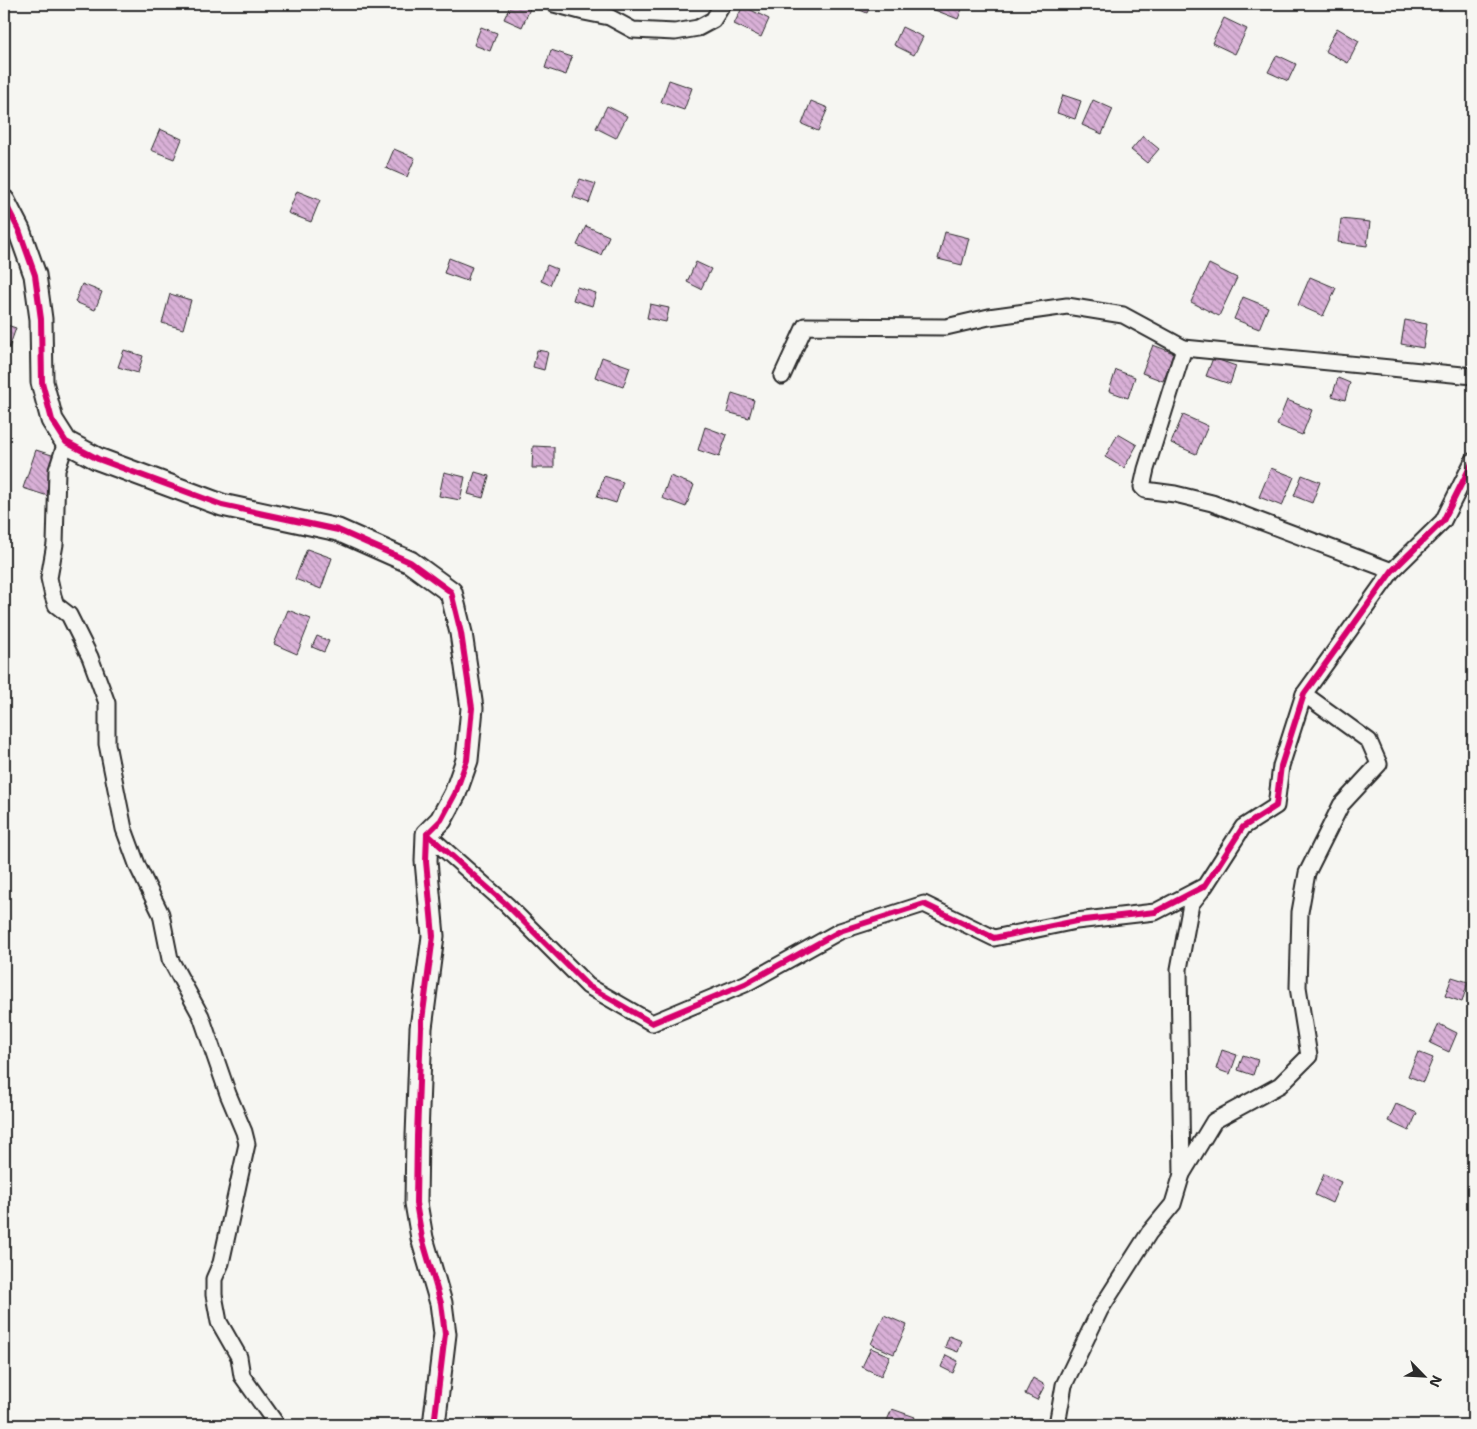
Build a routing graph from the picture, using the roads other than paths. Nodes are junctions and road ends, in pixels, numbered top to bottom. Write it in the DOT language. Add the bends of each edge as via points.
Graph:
graph roads {
  1 [pos="554,4"];
  2 [pos="723,4"];
  3 [pos="4,201"];
  4 [pos="1184,348"];
  5 [pos="782,376"];
  6 [pos="1473,376"];
  7 [pos="66,442"];
  8 [pos="1473,461"];
  9 [pos="1392,571"];
  10 [pos="1304,694"];
  11 [pos="428,834"];
  12 [pos="1205,886"];
  13 [pos="1182,1174"];
  14 [pos="277,1425"];
  15 [pos="434,1425"];
  16 [pos="1057,1425"];
  1 -- 2 [label="street" via="609,16 633,30 674,32 698,28 713,20"];
  3 -- 7 [label="street" via="19,230 35,275 41,319 42,382 52,420"];
  4 -- 5 [label="street" via="1123,315 1067,306 989,316 946,327 805,326"];
  4 -- 6 [label="street"];
  4 -- 9 [label="street" via="1142,487 1212,503"];
  7 -- 11 [label="street" via="98,459 222,505 338,530 410,562 451,592 472,708 467,760 455,794"];
  7 -- 14 [label="street" via="57,470 55,544 48,578 56,605 69,615 90,657 107,703 107,744 124,829 161,914 170,959 201,1016 244,1132 246,1144 222,1263 214,1280 214,1295 219,1322 239,1358 242,1376"];
  8 -- 9 [label="street" via="1443,521"];
  9 -- 10 [label="street"];
  10 -- 12 [label="street" via="1281,766 1276,806 1243,827"];
  10 -- 13 [label="street" via="1369,741 1379,764 1341,805 1307,873 1300,912 1298,987 1309,1056 1280,1084 1214,1121"];
  11 -- 12 [label="street" via="507,905 588,986 652,1023 745,984 840,931 924,904 994,938 1076,921 1155,912"];
  11 -- 15 [label="street" via="426,861 433,936 421,1028 416,1203 422,1238 441,1302 445,1334"];
  12 -- 13 [label="street" via="1192,904 1179,969"];
  13 -- 16 [label="street" via="1173,1204 1149,1233 1100,1310 1064,1385"];
}
